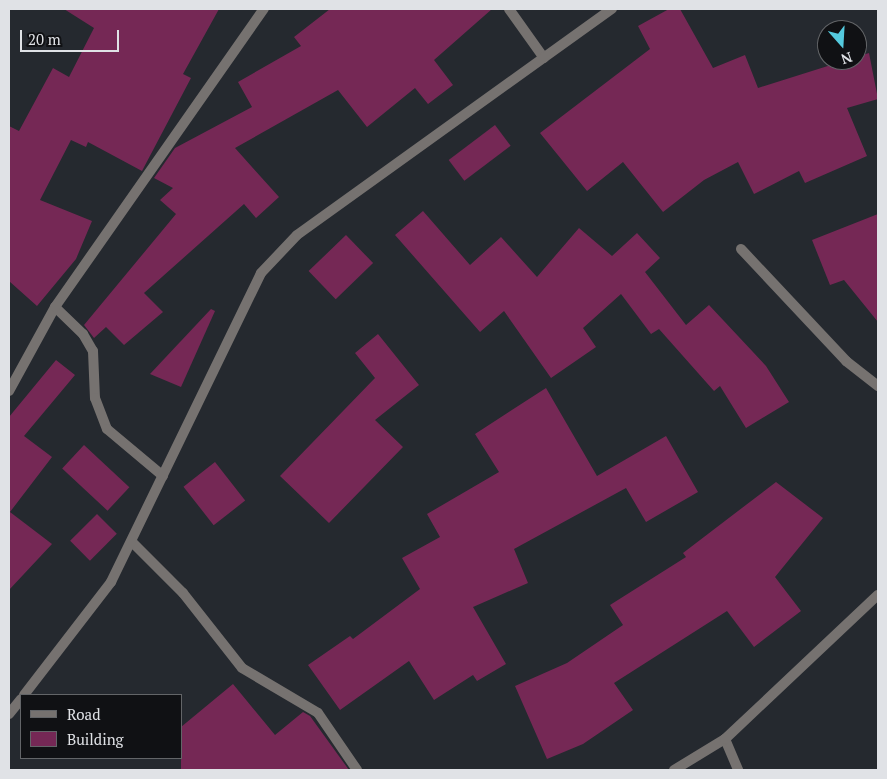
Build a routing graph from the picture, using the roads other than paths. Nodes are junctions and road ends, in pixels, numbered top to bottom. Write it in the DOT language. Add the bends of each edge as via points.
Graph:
graph roads {
  1 [pos="264,9"];
  2 [pos="509,9"];
  3 [pos="612,9"];
  4 [pos="544,58"];
  5 [pos="741,249"];
  6 [pos="54,307"];
  7 [pos="878,386"];
  8 [pos="9,391"];
  9 [pos="163,476"];
  10 [pos="133,543"];
  11 [pos="878,595"];
  12 [pos="25,694"];
  13 [pos="20,700"];
  14 [pos="9,714"];
  15 [pos="725,739"];
  16 [pos="357,770"];
  17 [pos="674,770"];
  18 [pos="738,770"];
  1 -- 6 [label="street"];
  2 -- 4 [label="street"];
  3 -- 4 [label="street"];
  4 -- 9 [label="street" via="297,235 261,273"];
  5 -- 7 [label="street" via="846,361"];
  6 -- 8 [label="street"];
  6 -- 9 [label="street" via="83,334 93,352 95,398 107,429"];
  9 -- 10 [label="street"];
  10 -- 12 [label="street" via="111,582"];
  10 -- 16 [label="street" via="183,593 242,668 318,713"];
  11 -- 15 [label="street"];
  13 -- 14 [label="street"];
  15 -- 17 [label="street"];
  15 -- 18 [label="street"];
}
